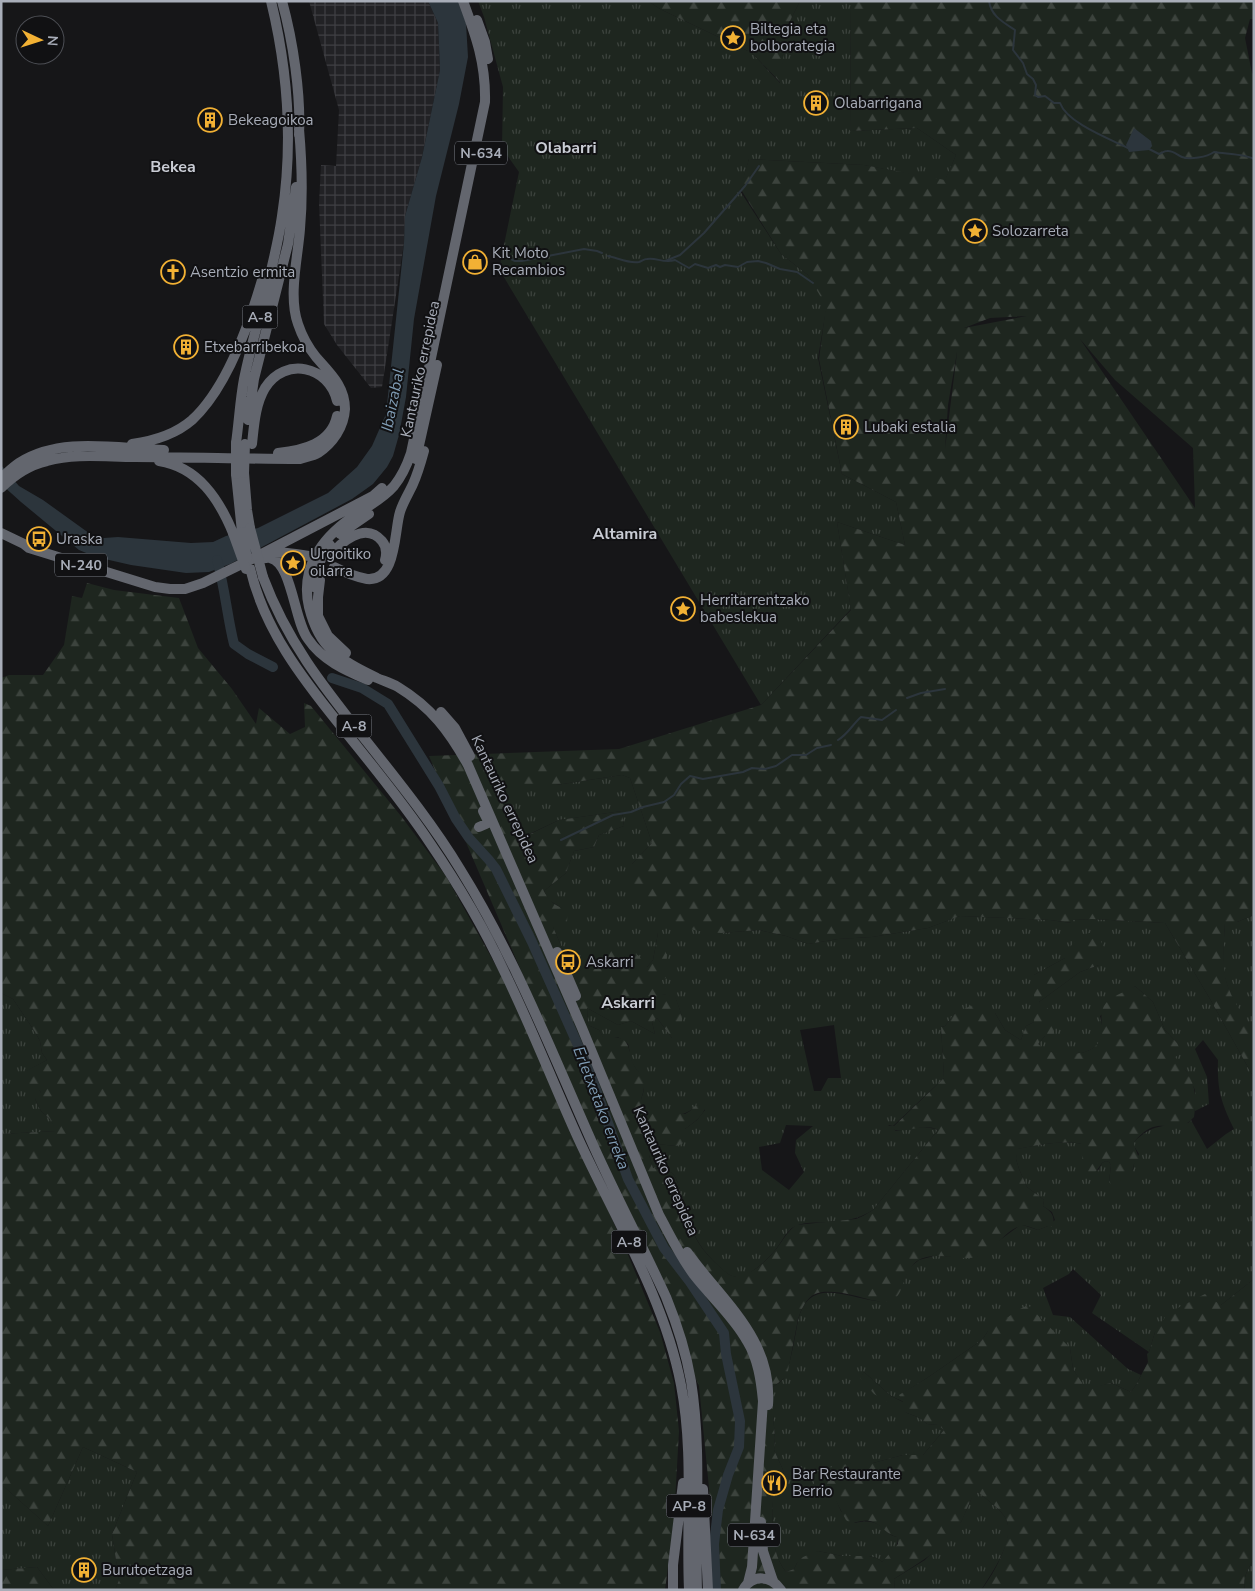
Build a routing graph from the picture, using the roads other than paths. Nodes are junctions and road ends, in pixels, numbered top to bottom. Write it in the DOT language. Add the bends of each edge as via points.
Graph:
graph roads {
  1 [pos="271,1"];
  2 [pos="282,1"];
  3 [pos="463,1"];
  4 [pos="470,1"];
  5 [pos="299,129"];
  6 [pos="285,191"];
  7 [pos="437,331"];
  8 [pos="431,393"];
  9 [pos="244,444"];
  10 [pos="111,446"];
  11 [pos="136,457"];
  12 [pos="21,467"];
  13 [pos="244,474"];
  14 [pos="1,478"];
  15 [pos="1,488"];
  16 [pos="1,528"];
  17 [pos="241,531"];
  18 [pos="1,533"];
  19 [pos="1,541"];
  20 [pos="19,541"];
  21 [pos="283,544"];
  22 [pos="29,548"];
  23 [pos="249,566"];
  24 [pos="334,567"];
  25 [pos="356,576"];
  26 [pos="318,616"];
  27 [pos="424,706"];
  28 [pos="468,764"];
  29 [pos="500,836"];
  30 [pos="690,1380"];
  31 [pos="686,1423"];
  32 [pos="697,1451"];
  33 [pos="774,1581"];
  34 [pos="746,1586"];
  35 [pos="673,1590"];
  36 [pos="689,1590"];
  37 [pos="697,1590"];
  38 [pos="708,1590"];
  39 [pos="781,1590"];
  1 -- 6 [label="highway, A-8" via="287,103"];
  2 -- 5 [label="highway, A-8" via="293,56"];
  3 -- 7 [label="highway, Kantauriko errepidea / N-634" via="481,53 486,82 485,102"];
  4 -- 8 [label="highway, Kantauriko errepidea / N-634" via="485,42 491,92"];
  5 -- 9 [label="highway, A-8" via="296,192 288,244 254,379"];
  5 -- 11 [label="highway" via="302,175 294,302 305,342 339,384 344,398 345,410 338,433 317,454 300,458"];
  6 -- 9 [label="highway, A-8" via="278,242 244,380"];
  6 -- 10 [label="highway" via="277,209 265,270 248,325 215,391 191,421 176,430 152,440"];
  7 -- 21 [label="highway" via="422,372 405,451 396,472 373,496"];
  7 -- 27 [label="highway, Kantauriko errepidea / N-634" via="411,452 403,473 378,501 335,530 321,546 312,560 307,599 314,625 330,649 350,664 397,686"];
  8 -- 25 [label="highway" via="425,450 400,511 391,562 376,578"];
  8 -- 26 [label="highway, Kantauriko errepidea / N-634" via="418,455 408,477 382,505 340,534 319,563 314,586"];
  9 -- 10 [label="highway" via="265,387 287,371 304,369 321,375 335,391 338,400 336,419 329,432 317,444 302,449 258,453"];
  9 -- 13 [label="highway, A-8, bridge"];
  10 -- 12 [label="highway" via="50,450"];
  11 -- 12 [label="highway" via="66,457"];
  11 -- 17 [label="highway" via="173,464 192,474"];
  12 -- 14 [label="highway"];
  12 -- 15 [label="highway"];
  13 -- 17 [label="highway, A-8"];
  13 -- 17 [label="highway, A-8" via="247,510"];
  16 -- 20 [label="highway"];
  17 -- 23 [label="highway, bridge"];
  17 -- 30 [label="highway, A-8, bridge" via="291,639 327,693 414,802 489,917 666,1297 676,1322"];
  18 -- 20 [label="highway, N-240"];
  19 -- 22 [label="highway, N-240"];
  20 -- 22 [label="highway, N-240"];
  21 -- 23 [label="highway"];
  21 -- 23 [label="highway" via="309,556 278,552"];
  22 -- 23 [label="highway, N-240" via="164,589 193,587 228,571"];
  23 -- 27 [label="highway" via="270,558 284,569 303,632 330,662"];
  23 -- 31 [label="highway, A-8" via="269,623 286,654 421,829 457,883 491,944 656,1301 676,1362"];
  24 -- 25 [label="highway"];
  25 -- 26 [label="highway" via="376,572 384,562 385,544 373,534 358,534 339,545 331,555 321,576"];
  26 -- 33 [label="highway, Kantauriko errepidea / N-634" via="336,645 429,702 448,719 464,744 568,977 666,1214 684,1249 734,1309 757,1344 769,1396 760,1534"];
  27 -- 28 [label="highway, Kantauriko errepidea / N-634" via="443,724"];
  28 -- 29 [label="highway, Kantauriko errepidea / N-634"];
  28 -- 29 [label="highway, N-634" via="467,775 488,821 479,827"];
  29 -- 34 [label="highway, Kantauriko errepidea / N-634" via="659,1215 694,1274 748,1341 756,1361 762,1401 752,1567"];
  30 -- 32 [label="highway, A-8"];
  30 -- 38 [label="highway" via="697,1401 701,1440"];
  31 -- 35 [label="highway" via="684,1481 673,1565"];
  31 -- 36 [label="highway, AP-8"];
  32 -- 37 [label="highway, AP-8"];
  33 -- 34 [label="highway, N-634" via="761,1578"];
  33 -- 39 [label="highway, N-634"];
}
